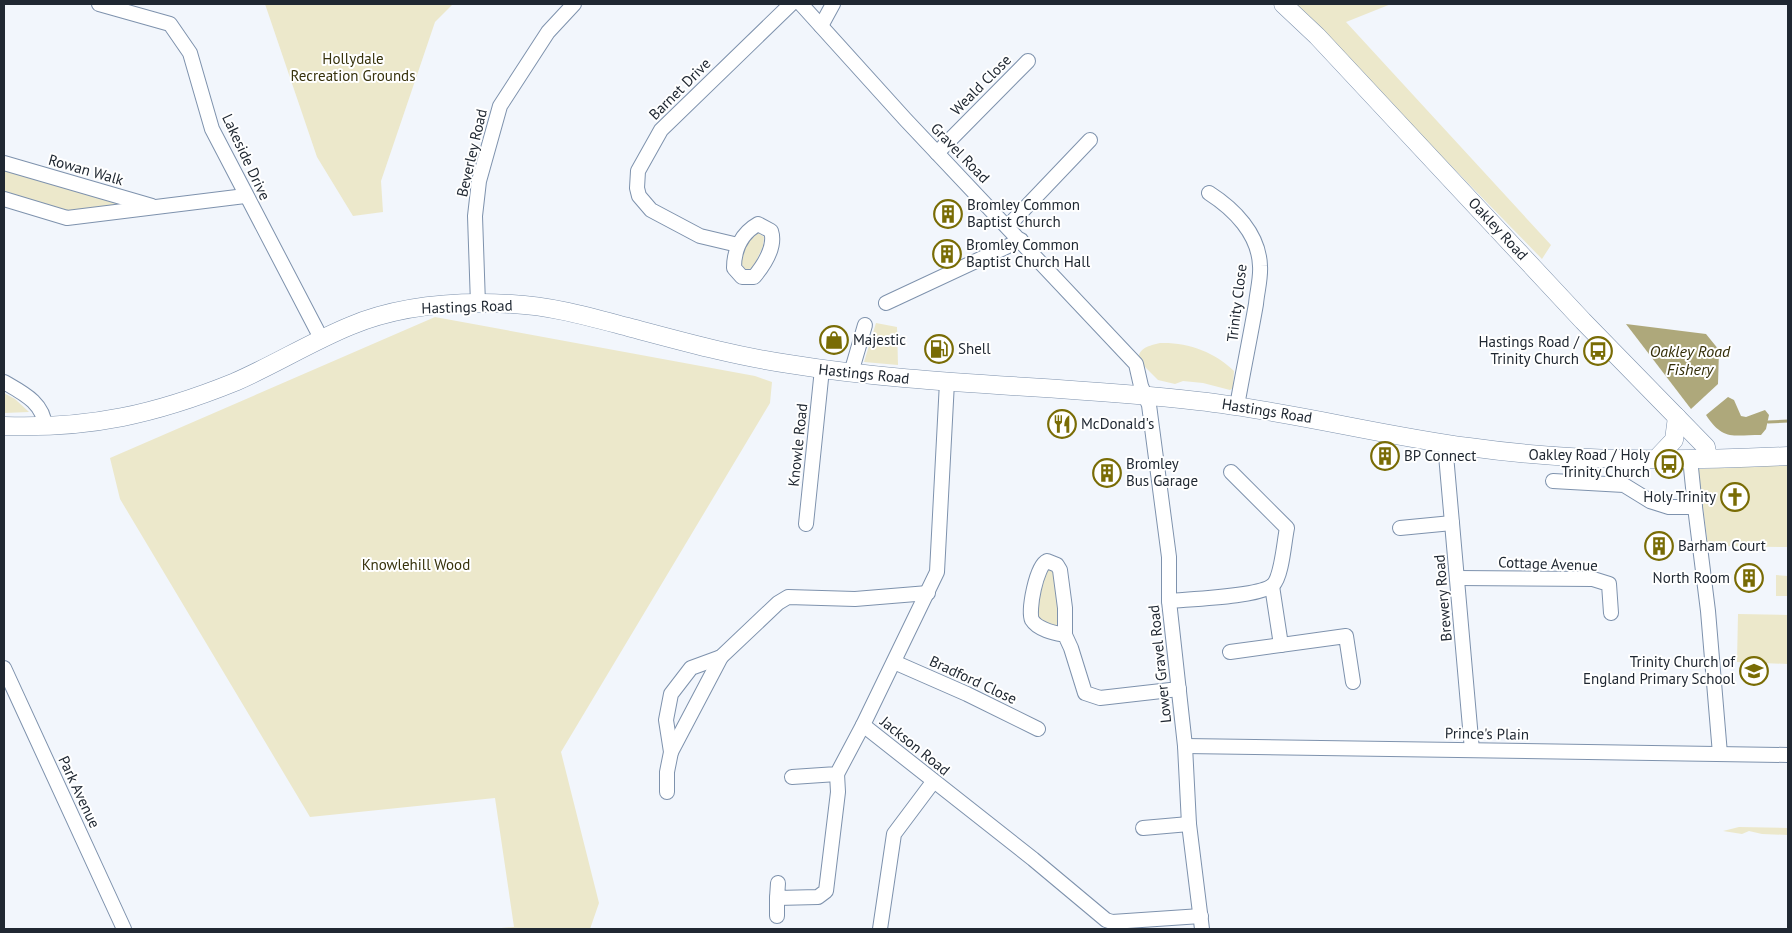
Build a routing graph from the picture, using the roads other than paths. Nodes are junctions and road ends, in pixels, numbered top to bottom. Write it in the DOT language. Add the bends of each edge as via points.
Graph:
graph roads {
  1 [pos="99,4"];
  2 [pos="574,4"];
  3 [pos="791,4"];
  4 [pos="801,4"];
  5 [pos="833,4"];
  6 [pos="1283,4"];
  7 [pos="820,26"];
  8 [pos="1028,61"];
  9 [pos="1090,140"];
  10 [pos="937,153"];
  11 [pos="4,163"];
  12 [pos="1209,193"];
  13 [pos="246,196"];
  14 [pos="4,199"];
  15 [pos="160,208"];
  16 [pos="1008,226"];
  17 [pos="1021,240"];
  18 [pos="738,245"];
  19 [pos="886,303"];
  20 [pos="478,304"];
  21 [pos="865,325"];
  22 [pos="322,340"];
  23 [pos="822,369"];
  24 [pos="851,373"];
  25 [pos="4,382"];
  26 [pos="947,382"];
  27 [pos="1144,391"];
  28 [pos="1237,406"];
  29 [pos="1677,417"];
  30 [pos="4,426"];
  31 [pos="45,427"];
  32 [pos="1447,444"];
  33 [pos="1788,456"];
  34 [pos="1578,457"];
  35 [pos="1656,458"];
  36 [pos="1699,458"];
  37 [pos="1231,472"];
  38 [pos="1553,481"];
  39 [pos="1578,482"];
  40 [pos="1695,506"];
  41 [pos="1452,523"];
  42 [pos="806,524"];
  43 [pos="1400,528"];
  44 [pos="1457,578"];
  45 [pos="1272,586"];
  46 [pos="928,593"];
  47 [pos="1169,601"];
  48 [pos="1610,612"];
  49 [pos="1065,635"];
  50 [pos="1281,645"];
  51 [pos="1230,652"];
  52 [pos="721,657"];
  53 [pos="894,662"];
  54 [pos="4,668"];
  55 [pos="1353,682"];
  56 [pos="1179,689"];
  57 [pos="863,725"];
  58 [pos="1038,729"];
  59 [pos="1185,746"];
  60 [pos="1472,750"];
  61 [pos="671,752"];
  62 [pos="1720,754"];
  63 [pos="1788,755"];
  64 [pos="837,774"];
  65 [pos="792,777"];
  66 [pos="932,782"];
  67 [pos="667,792"];
  68 [pos="1189,824"];
  69 [pos="1144,828"];
  70 [pos="778,883"];
  71 [pos="777,898"];
  72 [pos="777,916"];
  73 [pos="1202,923"];
  74 [pos="124,929"];
  75 [pos="880,929"];
  1 -- 13 [label="street, Lakeside Drive" via="170,24 190,52 212,129"];
  2 -- 20 [label="street, Beverley Road" via="548,32 500,106 480,182 475,216"];
  3 -- 18 [label="street, Barnet Drive" via="660,130 638,172 639,196 650,210 700,236"];
  4 -- 7 [label="street, Gravel Road"];
  5 -- 7 [label="street"];
  6 -- 29 [label="main road, Oakley Road"];
  7 -- 10 [label="street, Gravel Road"];
  8 -- 10 [label="street, Weald Close"];
  9 -- 16 [label="street"];
  10 -- 16 [label="street, Gravel Road"];
  11 -- 15 [label="street, Rowan Walk"];
  12 -- 28 [label="street, Trinity Close" via="1230,206 1239,217 1249,232 1260,265"];
  13 -- 15 [label="street, Rowan Walk"];
  13 -- 22 [label="street, Lakeside Drive"];
  14 -- 15 [label="street, Rowan Walk" via="67,218"];
  16 -- 17 [label="street, Gravel Road"];
  17 -- 19 [label="street"];
  17 -- 27 [label="street, Gravel Road" via="1136,364"];
  20 -- 22 [label="main road, Hastings Road" via="426,306 349,326"];
  20 -- 23 [label="main road, Hastings Road" via="548,307 748,357"];
  21 -- 24 [label="street"];
  22 -- 31 [label="main road, Hastings Road" via="257,372 154,410 90,424"];
  23 -- 24 [label="main road, Hastings Road"];
  23 -- 42 [label="street, Knowle Road"];
  24 -- 26 [label="main road, Hastings Road"];
  25 -- 31 [label="street" via="26,394 41,409"];
  26 -- 27 [label="main road, Hastings Road"];
  26 -- 46 [label="street, Jackson Road" via="937,572"];
  27 -- 28 [label="main road, Hastings Road"];
  27 -- 47 [label="street, Lower Gravel Road" via="1169,557"];
  28 -- 32 [label="main road, Hastings Road"];
  29 -- 35 [label="main road" via="1674,440"];
  29 -- 36 [label="main road, Oakley Road" via="1706,447"];
  30 -- 31 [label="main road, Hastings Road"];
  32 -- 34 [label="main road, Hastings Road"];
  32 -- 41 [label="street, Brewery Road"];
  33 -- 36 [label="main road, Hastings Road"];
  34 -- 35 [label="main road, Hastings Road"];
  34 -- 39 [label="street"];
  35 -- 36 [label="main road, Hastings Road"];
  36 -- 40 [label="street"];
  37 -- 45 [label="street" via="1287,528 1277,578"];
  38 -- 39 [label="street"];
  39 -- 40 [label="street" via="1624,485 1650,501 1669,507"];
  40 -- 62 [label="street"];
  41 -- 43 [label="street"];
  41 -- 44 [label="street, Brewery Road"];
  44 -- 48 [label="street, Cottage Avenue" via="1593,579 1609,584"];
  44 -- 60 [label="street, Brewery Road"];
  45 -- 47 [label="street" via="1257,593"];
  45 -- 50 [label="street"];
  46 -- 52 [label="street" via="855,599 788,597"];
  46 -- 53 [label="street, Jackson Road"];
  47 -- 56 [label="street, Lower Gravel Road"];
  49 -- 49 [label="street" via="1038,626 1032,620 1037,572 1047,561 1060,570"];
  49 -- 56 [label="street" via="1085,693 1089,696 1100,698"];
  50 -- 51 [label="street"];
  50 -- 55 [label="street" via="1346,636"];
  52 -- 61 [label="street"];
  52 -- 61 [label="street" via="691,668 671,694 666,720"];
  53 -- 57 [label="street, Jackson Road"];
  53 -- 58 [label="street, Bradford Close"];
  54 -- 74 [label="street, Park Avenue"];
  56 -- 59 [label="street, Lower Gravel Road"];
  57 -- 64 [label="street"];
  57 -- 66 [label="street, Jackson Road"];
  59 -- 60 [label="street, Prince's Plain"];
  59 -- 68 [label="street, Lower Gravel Road"];
  60 -- 62 [label="street, Prince's Plain"];
  61 -- 67 [label="street"];
  62 -- 63 [label="street, Prince's Plain"];
  64 -- 65 [label="street"];
  64 -- 71 [label="street" via="838,792 826,891 818,897"];
  66 -- 73 [label="street, Jackson Road" via="1106,920"];
  66 -- 75 [label="street" via="894,834"];
  68 -- 69 [label="street"];
  68 -- 73 [label="street, Lower Gravel Road"];
  70 -- 71 [label="street"];
  71 -- 72 [label="street"];
}
